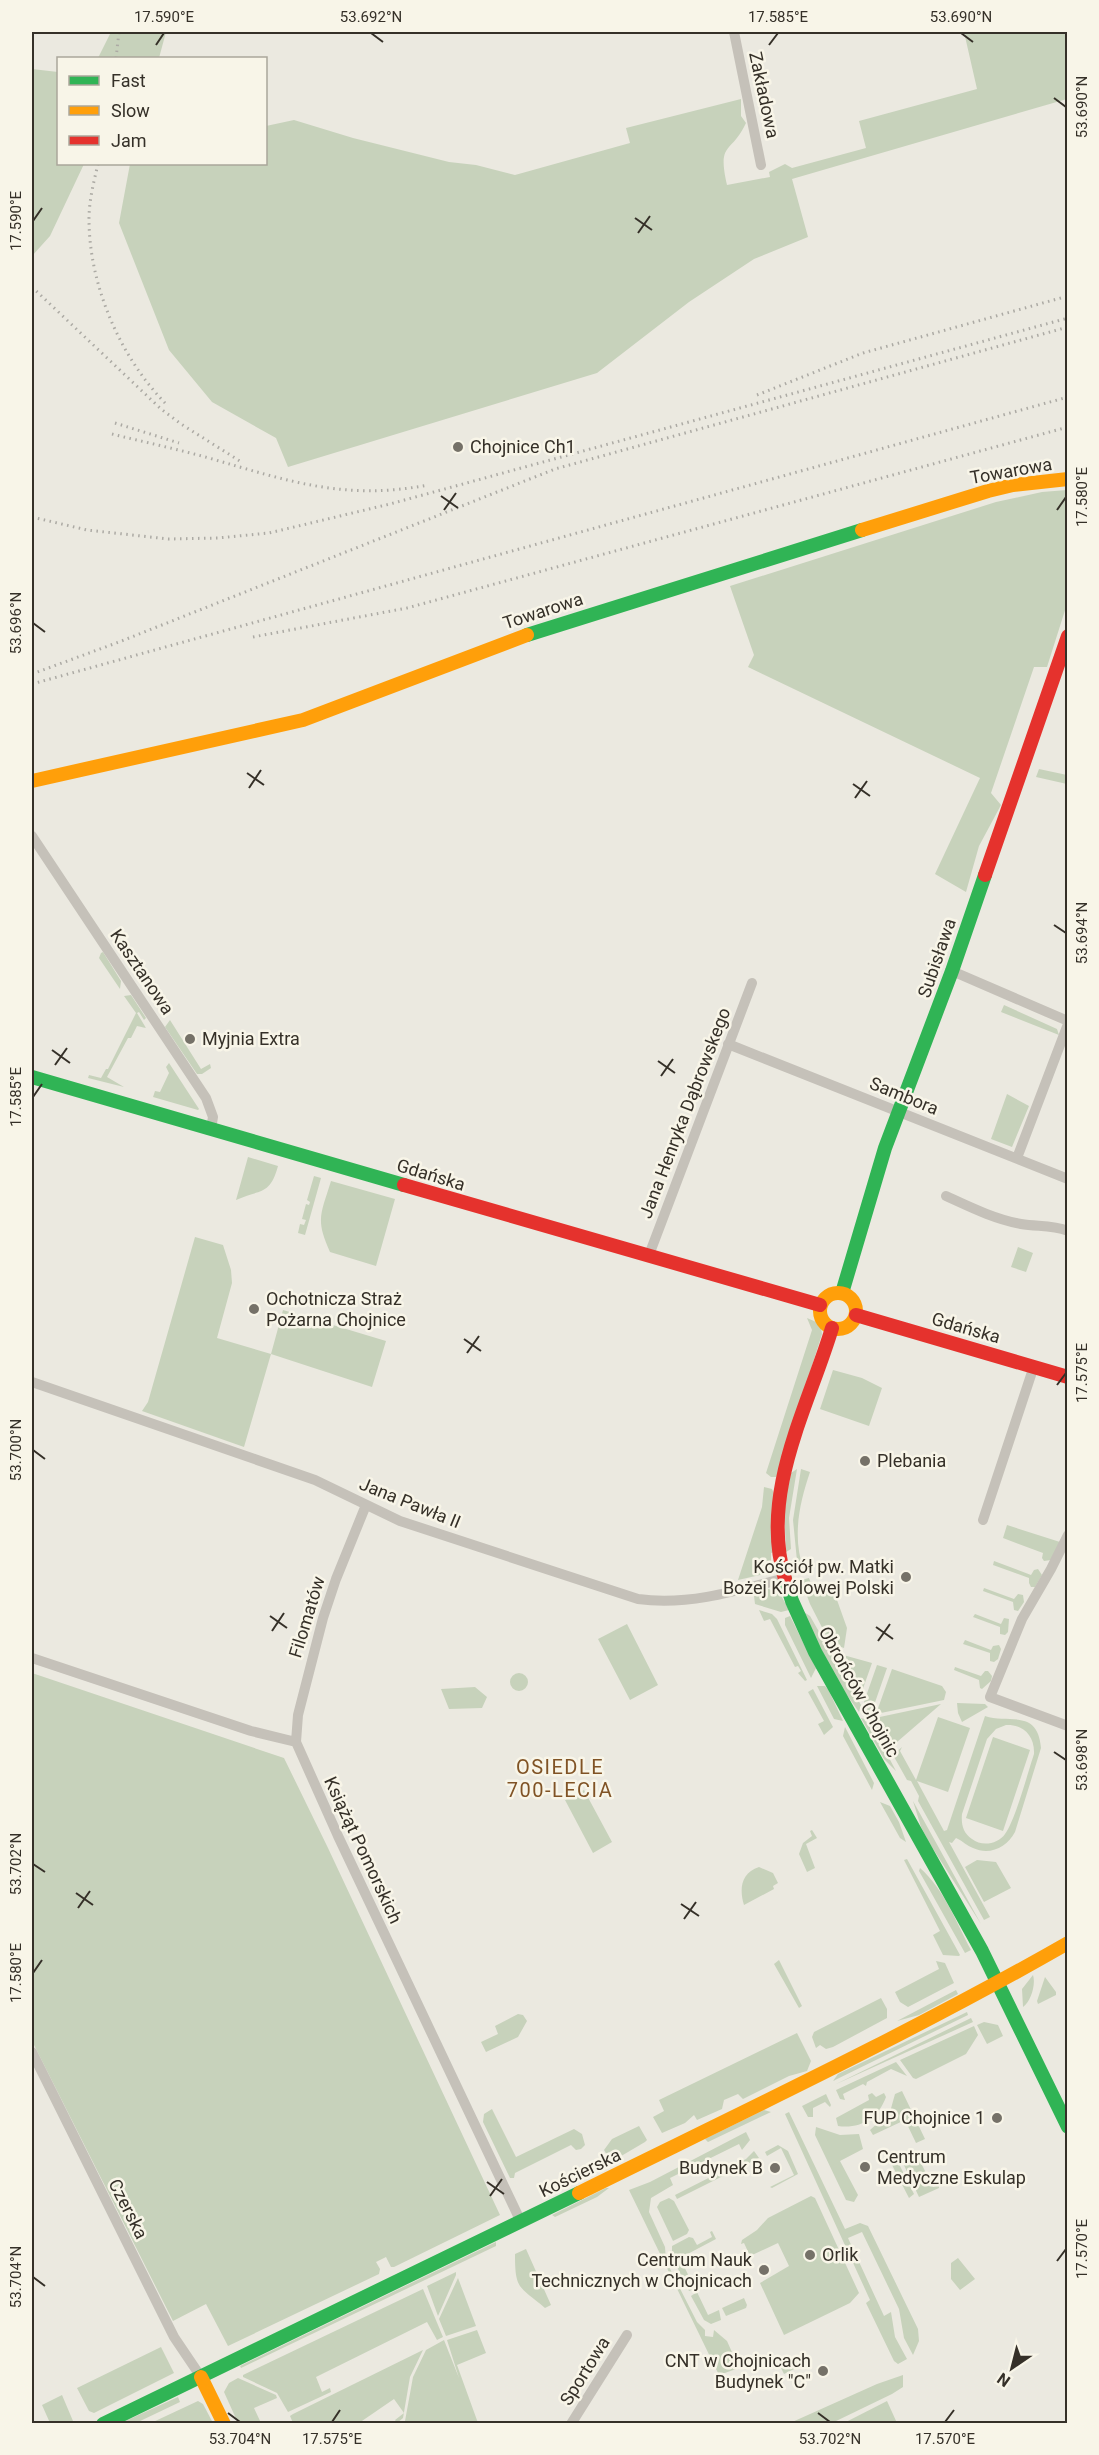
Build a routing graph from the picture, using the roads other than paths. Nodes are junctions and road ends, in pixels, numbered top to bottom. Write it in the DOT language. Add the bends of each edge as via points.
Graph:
graph roads {
  1 [pos="734,32"];
  2 [pos="761,165"];
  3 [pos="1068,479"];
  4 [pos="1068,636"];
  5 [pos="32,781"];
  6 [pos="32,836"];
  7 [pos="952,971"];
  8 [pos="752,983"];
  9 [pos="1068,1023"];
  10 [pos="728,1044"];
  11 [pos="32,1077"];
  12 [pos="898,1112"];
  13 [pos="212,1129"];
  14 [pos="1017,1158"];
  15 [pos="1068,1179"];
  16 [pos="946,1196"];
  17 [pos="1068,1231"];
  18 [pos="649,1256"];
  19 [pos="842,1293"];
  20 [pos="820,1305"];
  21 [pos="856,1315"];
  22 [pos="832,1328"];
  23 [pos="1034,1366"];
  24 [pos="1068,1377"];
  25 [pos="32,1382"];
  26 [pos="366,1506"];
  27 [pos="983,1520"];
  28 [pos="1068,1535"];
  29 [pos="785,1578"];
  30 [pos="32,1658"];
  31 [pos="1068,1726"];
  32 [pos="296,1742"];
  33 [pos="1068,1943"];
  34 [pos="999,1983"];
  35 [pos="32,2052"];
  36 [pos="1068,2127"];
  37 [pos="521,2222"];
  38 [pos="627,2335"];
  39 [pos="201,2377"];
  40 [pos="103,2424"];
  41 [pos="224,2424"];
  42 [pos="571,2424"];
  1 -- 2 [label="street, Zakładowa"];
  3 -- 5 [label="street, Towarowa" via="988,490 734,569 494,646 303,720"];
  4 -- 7 [label="street, Subisława"];
  6 -- 13 [label="street, Kasztanowa" via="206,1098 213,1117"];
  7 -- 9 [label="street"];
  7 -- 12 [label="street, Subisława"];
  8 -- 10 [label="street, Jana Henryka Dąbrowskego"];
  9 -- 14 [label="street"];
  10 -- 12 [label="street, Sambora"];
  10 -- 18 [label="street, Jana Henryka Dąbrowskego"];
  11 -- 13 [label="street, Gdańska"];
  12 -- 14 [label="street, Sambora"];
  12 -- 19 [label="street, Subisława"];
  13 -- 18 [label="street, Gdańska"];
  14 -- 15 [label="street, Sambora"];
  16 -- 17 [label="street" via="986,1215 1020,1224 1054,1225"];
  18 -- 20 [label="street, Gdańska"];
  19 -- 20 [label="street" via="829,1295"];
  19 -- 21 [label="street" via="853,1301"];
  20 -- 22 [label="street" via="821,1319"];
  21 -- 22 [label="street" via="847,1327"];
  21 -- 23 [label="street, Gdańska"];
  22 -- 29 [label="street, Obrońców Chojnic" via="781,1487 778,1538"];
  23 -- 24 [label="street, Gdańska"];
  23 -- 27 [label="street"];
  25 -- 26 [label="street, Jana Pawła II" via="315,1480"];
  26 -- 29 [label="street, Jana Pawła II" via="417,1527 655,1602 696,1599"];
  26 -- 32 [label="street, Filomatów" via="323,1618 298,1715"];
  28 -- 31 [label="street" via="1022,1619 990,1697"];
  29 -- 34 [label="street, Obrońców Chojnic" via="803,1628 826,1674"];
  30 -- 32 [label="street" via="251,1731"];
  32 -- 37 [label="street, Książąt Pomorskich"];
  33 -- 34 [label="street, Kościerska"];
  34 -- 36 [label="street, Obrońców Chojnic"];
  34 -- 37 [label="street, Kościerska"];
  35 -- 39 [label="street, Czerska" via="174,2337"];
  37 -- 39 [label="street, Kościerska"];
  38 -- 42 [label="street, Sportowa"];
  39 -- 40 [label="street, Kościerska"];
  39 -- 41 [label="street"];
}
